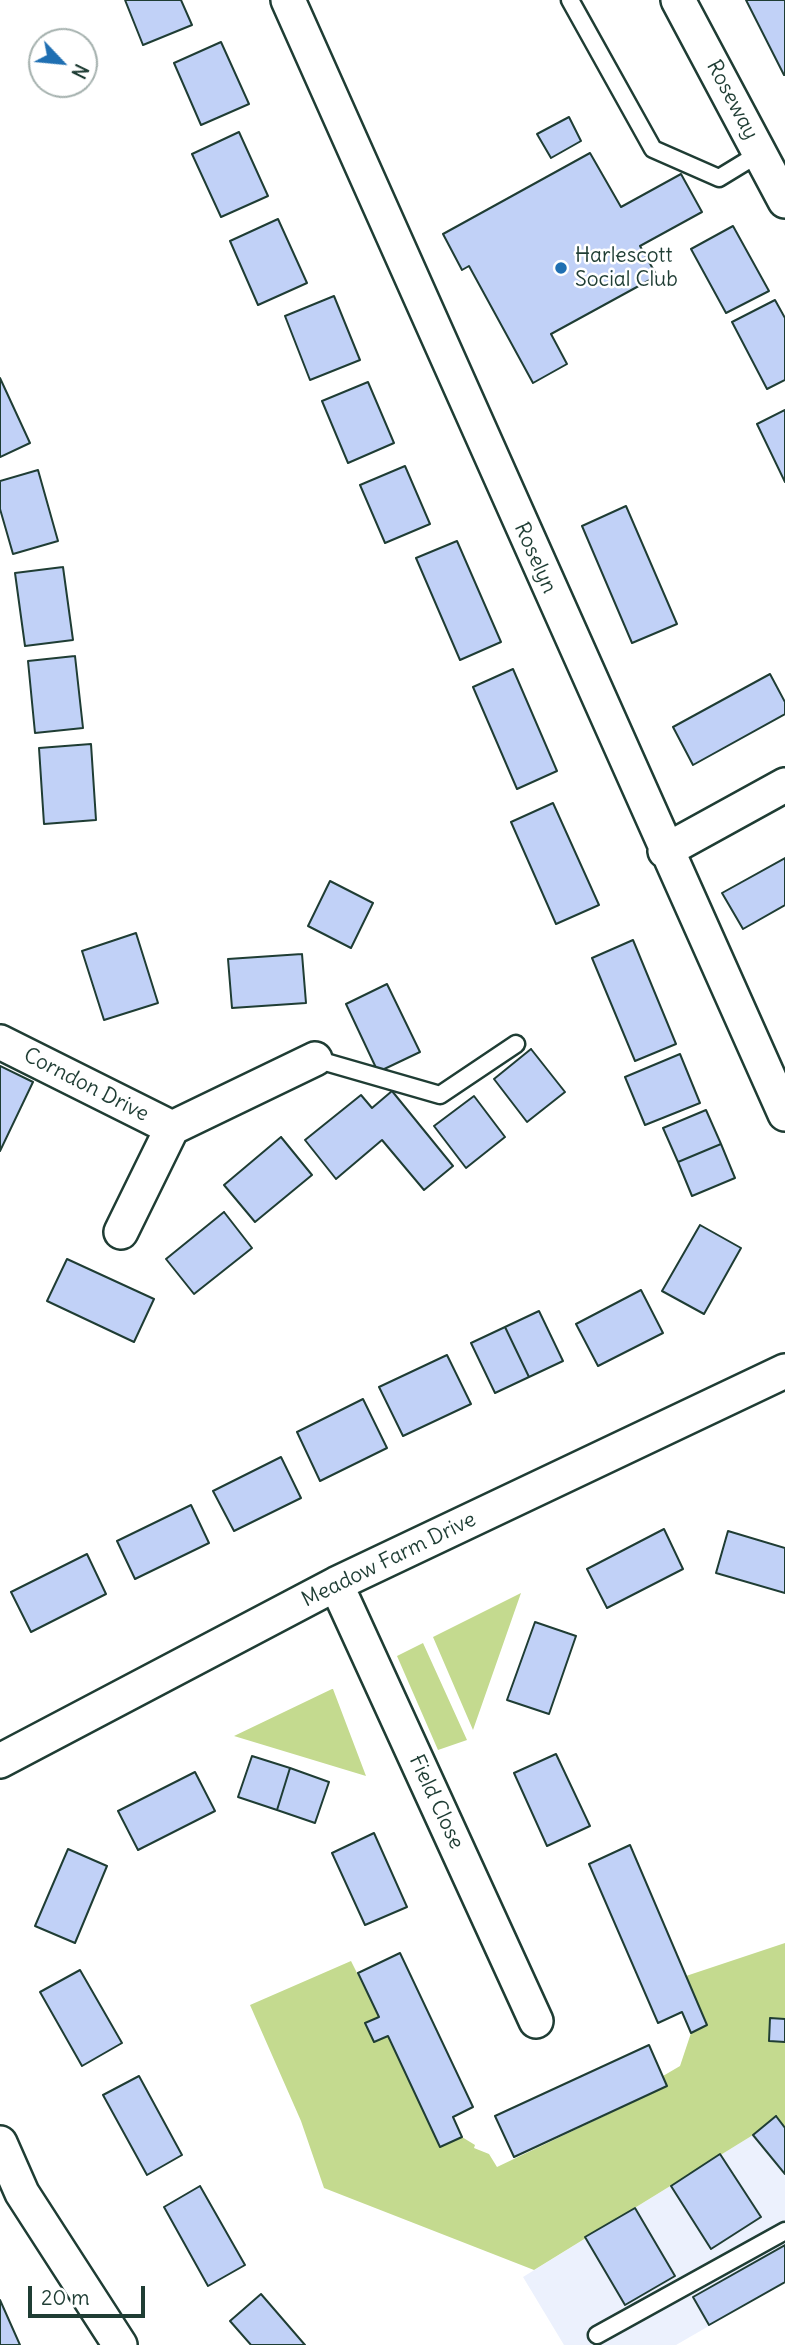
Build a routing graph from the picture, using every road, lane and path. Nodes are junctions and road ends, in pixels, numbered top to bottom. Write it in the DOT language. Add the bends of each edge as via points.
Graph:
graph roads {
  1 [pos="288,0"];
  2 [pos="570,0"];
  3 [pos="678,0"];
  4 [pos="760,153"];
  5 [pos="785,201"];
  6 [pos="785,785"];
  7 [pos="665,851"];
  8 [pos="0,1042"];
  9 [pos="516,1044"];
  10 [pos="315,1059"];
  11 [pos="785,1114"];
  12 [pos="172,1128"];
  13 [pos="121,1232"];
  14 [pos="785,1371"];
  15 [pos="336,1584"];
  16 [pos="0,1761"];
  17 [pos="536,2021"];
  18 [pos="0,2143"];
  19 [pos="785,2231"];
  20 [pos="597,2335"];
  21 [pos="120,2345"];
  1 -- 7 [label="street, Roselyn"];
  2 -- 4 [label="lane" via="653,149 719,178"];
  3 -- 4 [label="street, Roseway"];
  4 -- 5 [label="street, Roseway"];
  6 -- 7 [label="street"];
  7 -- 11 [label="street, Roselyn"];
  8 -- 12 [label="street, Corndon Drive"];
  9 -- 10 [label="lane" via="440,1096"];
  10 -- 12 [label="street, Corndon Drive"];
  12 -- 13 [label="street, Corndon Drive"];
  14 -- 15 [label="street, Meadow Farm Drive"];
  15 -- 16 [label="street, Meadow Farm Drive"];
  15 -- 17 [label="street, Field Close"];
  18 -- 21 [label="street" via="22,2193"];
  19 -- 20 [label="lane"];
}
